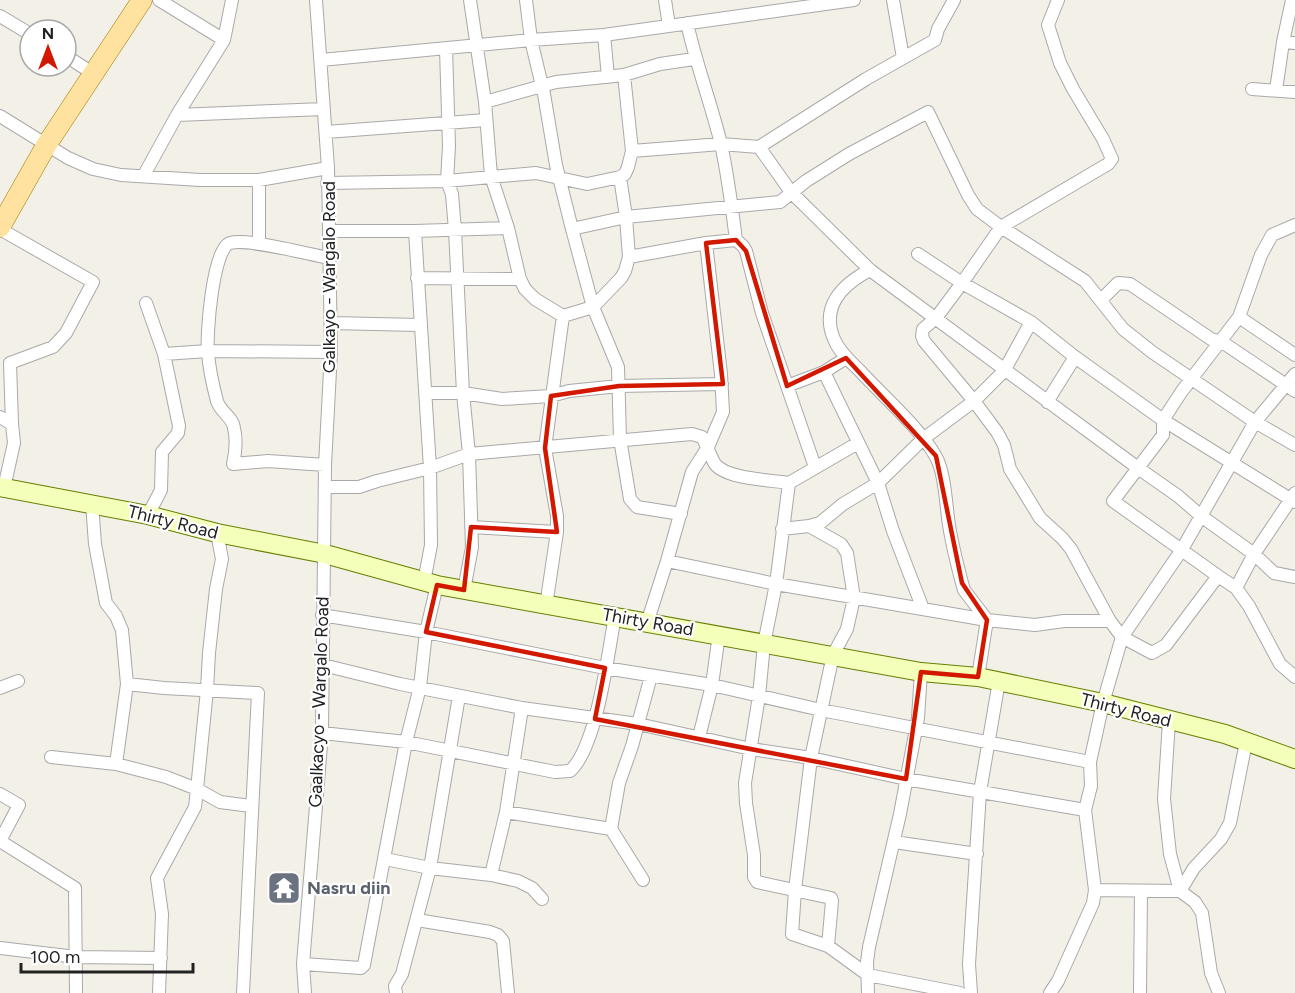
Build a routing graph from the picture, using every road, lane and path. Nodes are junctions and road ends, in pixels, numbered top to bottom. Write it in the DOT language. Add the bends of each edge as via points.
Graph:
graph roads {
  1 [pos="142,0"];
  2 [pos="159,0"];
  3 [pos="232,0"];
  4 [pos="316,0"];
  5 [pos="470,0"];
  6 [pos="526,0"];
  7 [pos="665,0"];
  8 [pos="854,0"];
  9 [pos="893,0"];
  10 [pos="954,0"];
  11 [pos="1058,0"];
  12 [pos="1293,4"];
  13 [pos="764,6"];
  14 [pos="0,16"];
  15 [pos="687,23"];
  16 [pos="669,26"];
  17 [pos="18,27"];
  18 [pos="604,35"];
  19 [pos="224,40"];
  20 [pos="531,40"];
  21 [pos="1289,42"];
  22 [pos="475,46"];
  23 [pos="446,48"];
  24 [pos="903,58"];
  25 [pos="694,59"];
  26 [pos="321,60"];
  27 [pos="78,64"];
  28 [pos="94,74"];
  29 [pos="624,75"];
  30 [pos="608,77"];
  31 [pos="542,85"];
  32 [pos="1252,89"];
  33 [pos="1276,90"];
  34 [pos="1295,92"];
  35 [pos="485,102"];
  36 [pos="324,109"];
  37 [pos="177,115"];
  38 [pos="0,116"];
  39 [pos="486,120"];
  40 [pos="449,124"];
  41 [pos="326,132"];
  42 [pos="47,144"];
  43 [pos="721,144"];
  44 [pos="759,147"];
  45 [pos="632,151"];
  46 [pos="328,168"];
  47 [pos="144,175"];
  48 [pos="491,176"];
  49 [pos="620,177"];
  50 [pos="560,179"];
  51 [pos="259,180"];
  52 [pos="447,180"];
  53 [pos="327,183"];
  54 [pos="791,192"];
  55 [pos="732,206"];
  56 [pos="626,217"];
  57 [pos="1,225"];
  58 [pos="1295,225"];
  59 [pos="1001,227"];
  60 [pos="508,228"];
  61 [pos="572,229"];
  62 [pos="455,230"];
  63 [pos="329,231"];
  64 [pos="415,231"];
  65 [pos="735,240"];
  66 [pos="706,243"];
  67 [pos="259,244"];
  68 [pos="918,254"];
  69 [pos="629,257"];
  70 [pos="329,258"];
  71 [pos="870,270"];
  72 [pos="417,278"];
  73 [pos="457,278"];
  74 [pos="520,279"];
  75 [pos="962,283"];
  76 [pos="1101,300"];
  77 [pos="146,303"];
  78 [pos="593,307"];
  79 [pos="563,316"];
  80 [pos="1239,317"];
  81 [pos="936,318"];
  82 [pos="1031,322"];
  83 [pos="331,323"];
  84 [pos="420,325"];
  85 [pos="1222,342"];
  86 [pos="208,351"];
  87 [pos="331,352"];
  88 [pos="164,354"];
  89 [pos="1295,356"];
  90 [pos="1075,357"];
  91 [pos="846,358"];
  92 [pos="1004,370"];
  93 [pos="824,372"];
  94 [pos="1295,374"];
  95 [pos="1191,380"];
  96 [pos="722,384"];
  97 [pos="619,386"];
  98 [pos="787,386"];
  99 [pos="1291,389"];
  100 [pos="426,393"];
  101 [pos="463,393"];
  102 [pos="551,396"];
  103 [pos="974,401"];
  104 [pos="1047,402"];
  105 [pos="0,417"];
  106 [pos="1163,420"];
  107 [pos="1255,422"];
  108 [pos="12,424"];
  109 [pos="620,439"];
  110 [pos="923,439"];
  111 [pos="858,443"];
  112 [pos="1295,445"];
  113 [pos="708,447"];
  114 [pos="545,448"];
  115 [pos="469,454"];
  116 [pos="1230,463"];
  117 [pos="325,465"];
  118 [pos="815,467"];
  119 [pos="430,468"];
  120 [pos="1138,468"];
  121 [pos="789,483"];
  122 [pos="878,483"];
  123 [pos="325,487"];
  124 [pos="2,488"];
  125 [pos="1294,498"];
  126 [pos="92,503"];
  127 [pos="681,514"];
  128 [pos="148,515"];
  129 [pos="1201,516"];
  130 [pos="810,526"];
  131 [pos="471,527"];
  132 [pos="782,529"];
  133 [pos="557,532"];
  134 [pos="217,533"];
  135 [pos="1181,551"];
  136 [pos="325,554"];
  137 [pos="1254,554"];
  138 [pos="668,561"];
  139 [pos="1218,576"];
  140 [pos="1295,577"];
  141 [pos="430,583"];
  142 [pos="776,584"];
  143 [pos="1236,588"];
  144 [pos="464,590"];
  145 [pos="854,598"];
  146 [pos="546,606"];
  147 [pos="923,609"];
  148 [pos="322,615"];
  149 [pos="615,616"];
  150 [pos="987,621"];
  151 [pos="1110,621"];
  152 [pos="647,623"];
  153 [pos="426,632"];
  154 [pos="719,634"];
  155 [pos="1122,637"];
  156 [pos="764,644"];
  157 [pos="833,655"];
  158 [pos="323,665"];
  159 [pos="605,668"];
  160 [pos="921,672"];
  161 [pos="651,676"];
  162 [pos="978,677"];
  163 [pos="1295,677"];
  164 [pos="18,681"];
  165 [pos="999,681"];
  166 [pos="127,684"];
  167 [pos="712,685"];
  168 [pos="420,687"];
  169 [pos="0,688"];
  170 [pos="207,690"];
  171 [pos="459,696"];
  172 [pos="759,696"];
  173 [pos="1103,703"];
  174 [pos="522,708"];
  175 [pos="821,710"];
  176 [pos="595,719"];
  177 [pos="1169,721"];
  178 [pos="638,724"];
  179 [pos="915,729"];
  180 [pos="322,733"];
  181 [pos="699,737"];
  182 [pos="406,742"];
  183 [pos="1246,742"];
  184 [pos="989,744"];
  185 [pos="449,749"];
  186 [pos="751,749"];
  187 [pos="51,757"];
  188 [pos="811,758"];
  189 [pos="1295,759"];
  190 [pos="513,762"];
  191 [pos="1090,762"];
  192 [pos="116,764"];
  193 [pos="906,779"];
  194 [pos="197,789"];
  195 [pos="980,792"];
  196 [pos="0,794"];
  197 [pos="251,806"];
  198 [pos="1085,810"];
  199 [pos="506,812"];
  200 [pos="611,829"];
  201 [pos="0,842"];
  202 [pos="894,842"];
  203 [pos="977,854"];
  204 [pos="384,859"];
  205 [pos="430,868"];
  206 [pos="491,875"];
  207 [pos="643,880"];
  208 [pos="795,890"];
  209 [pos="1095,890"];
  210 [pos="1140,891"];
  211 [pos="1180,891"];
  212 [pos="542,899"];
  213 [pos="417,920"];
  214 [pos="828,946"];
  215 [pos="0,948"];
  216 [pos="76,957"];
  217 [pos="161,958"];
  218 [pos="303,964"];
  219 [pos="868,975"];
  220 [pos="76,993"];
  221 [pos="159,993"];
  222 [pos="243,993"];
  223 [pos="305,993"];
  224 [pos="396,993"];
  225 [pos="508,993"];
  226 [pos="868,993"];
  227 [pos="960,993"];
  228 [pos="971,993"];
  229 [pos="1050,993"];
  230 [pos="1140,993"];
  231 [pos="1219,993"];
  1 -- 28 [label="main road"];
  2 -- 19 [label="street"];
  3 -- 19 [label="street"];
  4 -- 26 [label="street, Galkayo - Wargalo Road"];
  5 -- 22 [label="street"];
  6 -- 20 [label="street"];
  7 -- 16 [label="street"];
  8 -- 13 [label="street"];
  9 -- 24 [label="street"];
  10 -- 24 [label="street" via="935,40"];
  11 -- 59 [label="street" via="1048,25 1060,63 1112,159"];
  12 -- 21 [label="street"];
  13 -- 15 [label="street"];
  14 -- 17 [label="street"];
  15 -- 16 [label="street"];
  15 -- 25 [label="street"];
  16 -- 18 [label="street"];
  18 -- 20 [label="street"];
  18 -- 30 [label="street"];
  19 -- 37 [label="street"];
  20 -- 22 [label="street"];
  20 -- 31 [label="street"];
  21 -- 33 [label="street"];
  22 -- 23 [label="street"];
  22 -- 35 [label="street"];
  23 -- 26 [label="street"];
  23 -- 40 [label="street"];
  24 -- 44 [label="street"];
  25 -- 29 [label="street"];
  25 -- 43 [label="street"];
  26 -- 36 [label="street, Galkayo - Wargalo Road"];
  27 -- 28 [label="street"];
  28 -- 42 [label="main road"];
  29 -- 30 [label="street"];
  29 -- 45 [label="street"];
  30 -- 31 [label="street"];
  31 -- 35 [label="street"];
  31 -- 50 [label="street"];
  32 -- 33 [label="street"];
  33 -- 34 [label="street"];
  35 -- 39 [label="street"];
  36 -- 37 [label="street"];
  36 -- 41 [label="street, Galkayo - Wargalo Road"];
  37 -- 47 [label="street"];
  38 -- 42 [label="street"];
  39 -- 40 [label="street"];
  39 -- 48 [label="street"];
  40 -- 41 [label="street"];
  40 -- 52 [label="street"];
  41 -- 46 [label="street, Galkayo - Wargalo Road"];
  42 -- 47 [label="street" via="93,169"];
  42 -- 57 [label="main road"];
  43 -- 44 [label="street"];
  43 -- 45 [label="street"];
  43 -- 55 [label="street"];
  44 -- 54 [label="street"];
  45 -- 49 [label="street" via="625,174"];
  46 -- 51 [label="street"];
  46 -- 53 [label="street, Galkayo - Wargalo Road"];
  47 -- 51 [label="street"];
  48 -- 50 [label="street" via="536,173"];
  48 -- 52 [label="street"];
  48 -- 60 [label="street"];
  49 -- 50 [label="street" via="587,184"];
  49 -- 56 [label="street"];
  50 -- 61 [label="street"];
  51 -- 67 [label="street"];
  52 -- 53 [label="street"];
  52 -- 62 [label="street"];
  53 -- 63 [label="street, Galkayo - Wargalo Road"];
  54 -- 55 [label="street" via="780,202"];
  54 -- 59 [label="street" via="849,154 928,112 968,195 977,209"];
  54 -- 71 [label="street"];
  55 -- 56 [label="street"];
  55 -- 65 [label="street"];
  56 -- 61 [label="street"];
  56 -- 69 [label="street"];
  57 -- 108 [label="street" via="93,282 66,333 53,347 10,363"];
  58 -- 80 [label="street" via="1272,235"];
  59 -- 75 [label="street"];
  59 -- 76 [label="street" via="1085,281"];
  60 -- 62 [label="street"];
  60 -- 74 [label="street"];
  61 -- 78 [label="street"];
  62 -- 64 [label="street"];
  62 -- 73 [label="street"];
  63 -- 64 [label="street"];
  63 -- 70 [label="street, Galkayo - Wargalo Road"];
  64 -- 72 [label="street"];
  65 -- 66 [label="street"];
  65 -- 98 [label="street" via="746,251"];
  66 -- 69 [label="street"];
  66 -- 96 [label="street"];
  67 -- 70 [label="street"];
  67 -- 86 [label="street" via="231,243 221,251 212,288"];
  68 -- 75 [label="street"];
  69 -- 78 [label="street" via="621,278"];
  70 -- 83 [label="street, Galkayo - Wargalo Road"];
  71 -- 81 [label="street"];
  71 -- 91 [label="street" via="840,291 830,314 834,339"];
  72 -- 73 [label="street"];
  72 -- 84 [label="street"];
  73 -- 74 [label="street"];
  73 -- 101 [label="street"];
  74 -- 79 [label="street" via="535,299"];
  75 -- 81 [label="street"];
  75 -- 82 [label="street"];
  76 -- 85 [label="street" via="1118,283 1130,284 1211,339"];
  76 -- 95 [label="street" via="1123,329"];
  77 -- 88 [label="street"];
  78 -- 79 [label="street"];
  78 -- 97 [label="street" via="616,359"];
  79 -- 102 [label="street"];
  80 -- 85 [label="street"];
  80 -- 89 [label="street"];
  81 -- 92 [label="street"];
  81 -- 103 [label="street" via="923,329 924,341"];
  82 -- 90 [label="street"];
  82 -- 92 [label="street"];
  83 -- 84 [label="street"];
  83 -- 87 [label="street, Galkayo - Wargalo Road"];
  84 -- 100 [label="street"];
  85 -- 95 [label="street"];
  85 -- 99 [label="street"];
  86 -- 87 [label="street"];
  86 -- 88 [label="street"];
  86 -- 117 [label="street" via="218,405 234,424 237,447 233,464 268,461"];
  87 -- 117 [label="street, Galkayo - Wargalo Road"];
  88 -- 128 [label="street" via="179,426 178,434 162,452 160,490"];
  90 -- 104 [label="street"];
  90 -- 106 [label="street"];
  91 -- 93 [label="street"];
  91 -- 110 [label="street"];
  92 -- 103 [label="street"];
  92 -- 104 [label="street"];
  93 -- 98 [label="street"];
  93 -- 111 [label="street"];
  94 -- 99 [label="street"];
  95 -- 106 [label="street"];
  95 -- 107 [label="street"];
  96 -- 97 [label="street"];
  96 -- 113 [label="street" via="723,412"];
  97 -- 102 [label="street" via="569,390"];
  97 -- 109 [label="street"];
  98 -- 118 [label="street"];
  99 -- 107 [label="street"];
  100 -- 101 [label="street"];
  100 -- 119 [label="street"];
  101 -- 102 [label="street" via="502,399"];
  101 -- 115 [label="street"];
  102 -- 114 [label="street"];
  103 -- 110 [label="street"];
  103 -- 151 [label="street" via="1004,445 1010,469 1040,518 1071,549"];
  104 -- 120 [label="street"];
  105 -- 108 [label="street"];
  106 -- 116 [label="street"];
  106 -- 120 [label="street" via="1163,435"];
  107 -- 112 [label="street"];
  107 -- 116 [label="street"];
  108 -- 124 [label="street" via="14,443"];
  109 -- 113 [label="street" via="692,434 702,437"];
  109 -- 114 [label="street"];
  109 -- 127 [label="street" via="632,502 637,507"];
  110 -- 122 [label="street"];
  110 -- 150 [label="street" via="938,461 964,590"];
  111 -- 118 [label="street"];
  111 -- 122 [label="street"];
  113 -- 121 [label="street" via="715,464 725,472"];
  113 -- 127 [label="street" via="692,472"];
  114 -- 115 [label="street"];
  114 -- 133 [label="street"];
  115 -- 119 [label="street"];
  115 -- 131 [label="street"];
  116 -- 125 [label="street"];
  116 -- 129 [label="street"];
  117 -- 123 [label="street, Galkayo - Wargalo Road"];
  118 -- 121 [label="street"];
  119 -- 123 [label="street" via="359,487"];
  119 -- 141 [label="street"];
  120 -- 129 [label="street"];
  120 -- 135 [label="street" via="1113,501"];
  121 -- 132 [label="street"];
  122 -- 130 [label="street"];
  122 -- 147 [label="street"];
  123 -- 136 [label="street, Galkayo - Wargalo Road"];
  124 -- 126 [label="main road, Thirty Road"];
  125 -- 137 [label="street"];
  126 -- 128 [label="main road, Thirty Road"];
  126 -- 166 [label="street" via="106,603 122,630"];
  127 -- 138 [label="street"];
  128 -- 134 [label="main road, Thirty Road"];
  129 -- 135 [label="street"];
  129 -- 137 [label="street"];
  130 -- 132 [label="street"];
  130 -- 145 [label="street" via="841,544 847,553"];
  131 -- 133 [label="street"];
  131 -- 144 [label="street" via="472,547"];
  132 -- 142 [label="street"];
  133 -- 146 [label="street"];
  134 -- 136 [label="main road, Thirty Road"];
  134 -- 170 [label="street" via="222,559"];
  135 -- 139 [label="street"];
  135 -- 155 [label="street"];
  136 -- 141 [label="main road, Thirty Road"];
  136 -- 148 [label="street, Gaalkacyo - Wargalo Road"];
  137 -- 140 [label="street" via="1274,573"];
  137 -- 143 [label="street"];
  138 -- 142 [label="street"];
  138 -- 152 [label="street"];
  139 -- 143 [label="street"];
  139 -- 155 [label="street" via="1166,645 1152,653"];
  141 -- 144 [label="main road, Thirty Road"];
  141 -- 153 [label="street"];
  142 -- 145 [label="street"];
  142 -- 156 [label="street"];
  143 -- 163 [label="street" via="1280,664"];
  144 -- 146 [label="main road, Thirty Road"];
  145 -- 147 [label="street"];
  145 -- 157 [label="street" via="847,629"];
  146 -- 149 [label="main road, Thirty Road"];
  147 -- 150 [label="street"];
  148 -- 153 [label="street"];
  148 -- 158 [label="street, Gaalkacyo - Wargalo Road"];
  149 -- 152 [label="main road, Thirty Road"];
  149 -- 159 [label="street"];
  150 -- 151 [label="street" via="1035,625"];
  150 -- 162 [label="street"];
  151 -- 155 [label="street"];
  152 -- 154 [label="main road, Thirty Road"];
  153 -- 159 [label="street"];
  153 -- 168 [label="street"];
  154 -- 156 [label="main road, Thirty Road"];
  154 -- 167 [label="street"];
  155 -- 173 [label="street"];
  156 -- 157 [label="main road, Thirty Road"];
  156 -- 172 [label="street"];
  157 -- 160 [label="main road, Thirty Road"];
  157 -- 175 [label="street"];
  158 -- 168 [label="street"];
  158 -- 180 [label="street, Gaalkacyo - Wargalo Road"];
  159 -- 161 [label="street"];
  159 -- 176 [label="street"];
  160 -- 162 [label="main road, Thirty Road"];
  160 -- 179 [label="street"];
  161 -- 167 [label="street"];
  161 -- 178 [label="street"];
  162 -- 165 [label="main road, Thirty Road"];
  164 -- 169 [label="street"];
  165 -- 173 [label="main road, Thirty Road"];
  165 -- 184 [label="street"];
  166 -- 170 [label="street"];
  166 -- 192 [label="street"];
  167 -- 172 [label="street"];
  167 -- 181 [label="street"];
  168 -- 171 [label="street"];
  168 -- 182 [label="street"];
  170 -- 194 [label="street"];
  170 -- 197 [label="street" via="258,693"];
  171 -- 174 [label="street"];
  171 -- 185 [label="street"];
  172 -- 175 [label="street"];
  172 -- 186 [label="street"];
  173 -- 177 [label="main road, Thirty Road"];
  173 -- 191 [label="street"];
  174 -- 176 [label="street"];
  174 -- 190 [label="street"];
  175 -- 179 [label="street"];
  175 -- 188 [label="street"];
  176 -- 178 [label="street"];
  176 -- 190 [label="street" via="582,757 570,771 555,772"];
  177 -- 183 [label="main road, Thirty Road"];
  177 -- 211 [label="street" via="1164,798 1170,854"];
  178 -- 181 [label="street"];
  178 -- 200 [label="street" via="619,783"];
  179 -- 184 [label="street"];
  179 -- 193 [label="street"];
  180 -- 182 [label="street"];
  180 -- 218 [label="street, Gaalkacyo - Wargalo Road"];
  181 -- 186 [label="street"];
  182 -- 185 [label="street"];
  182 -- 204 [label="street"];
  183 -- 189 [label="main road, Thirty Road"];
  183 -- 211 [label="street" via="1230,823"];
  184 -- 191 [label="street"];
  184 -- 195 [label="street"];
  185 -- 190 [label="street"];
  185 -- 205 [label="street"];
  186 -- 188 [label="street"];
  186 -- 208 [label="street" via="745,783 754,876 757,882"];
  187 -- 192 [label="street"];
  188 -- 193 [label="street"];
  188 -- 208 [label="street"];
  190 -- 199 [label="street"];
  191 -- 198 [label="street" via="1091,786"];
  192 -- 194 [label="street"];
  193 -- 195 [label="street"];
  193 -- 202 [label="street"];
  194 -- 197 [label="street" via="220,802"];
  194 -- 217 [label="street" via="195,807 158,878"];
  195 -- 198 [label="street"];
  195 -- 203 [label="street"];
  196 -- 201 [label="street" via="19,805"];
  197 -- 222 [label="street"];
  198 -- 209 [label="street"];
  199 -- 200 [label="street"];
  199 -- 206 [label="street"];
  200 -- 207 [label="street"];
  201 -- 216 [label="street" via="75,888"];
  202 -- 203 [label="street"];
  202 -- 219 [label="street" via="875,914"];
  203 -- 228 [label="street" via="969,964"];
  204 -- 205 [label="street"];
  204 -- 218 [label="street" via="364,965 361,968"];
  205 -- 206 [label="street"];
  205 -- 213 [label="street"];
  206 -- 212 [label="street" via="518,881"];
  208 -- 214 [label="street" via="792,934"];
  208 -- 214 [label="street" via="831,898"];
  209 -- 210 [label="street"];
  209 -- 229 [label="street" via="1089,916"];
  210 -- 211 [label="street"];
  210 -- 230 [label="street"];
  211 -- 231 [label="street" via="1202,913 1211,973"];
  213 -- 224 [label="street"];
  213 -- 225 [label="street" via="498,935 503,941"];
  214 -- 219 [label="street"];
  215 -- 216 [label="street"];
  216 -- 217 [label="street"];
  216 -- 220 [label="street"];
  217 -- 221 [label="street"];
  218 -- 223 [label="street, Gaalkacyo - Wargalo Road"];
  219 -- 226 [label="street"];
  219 -- 227 [label="street"];
}
